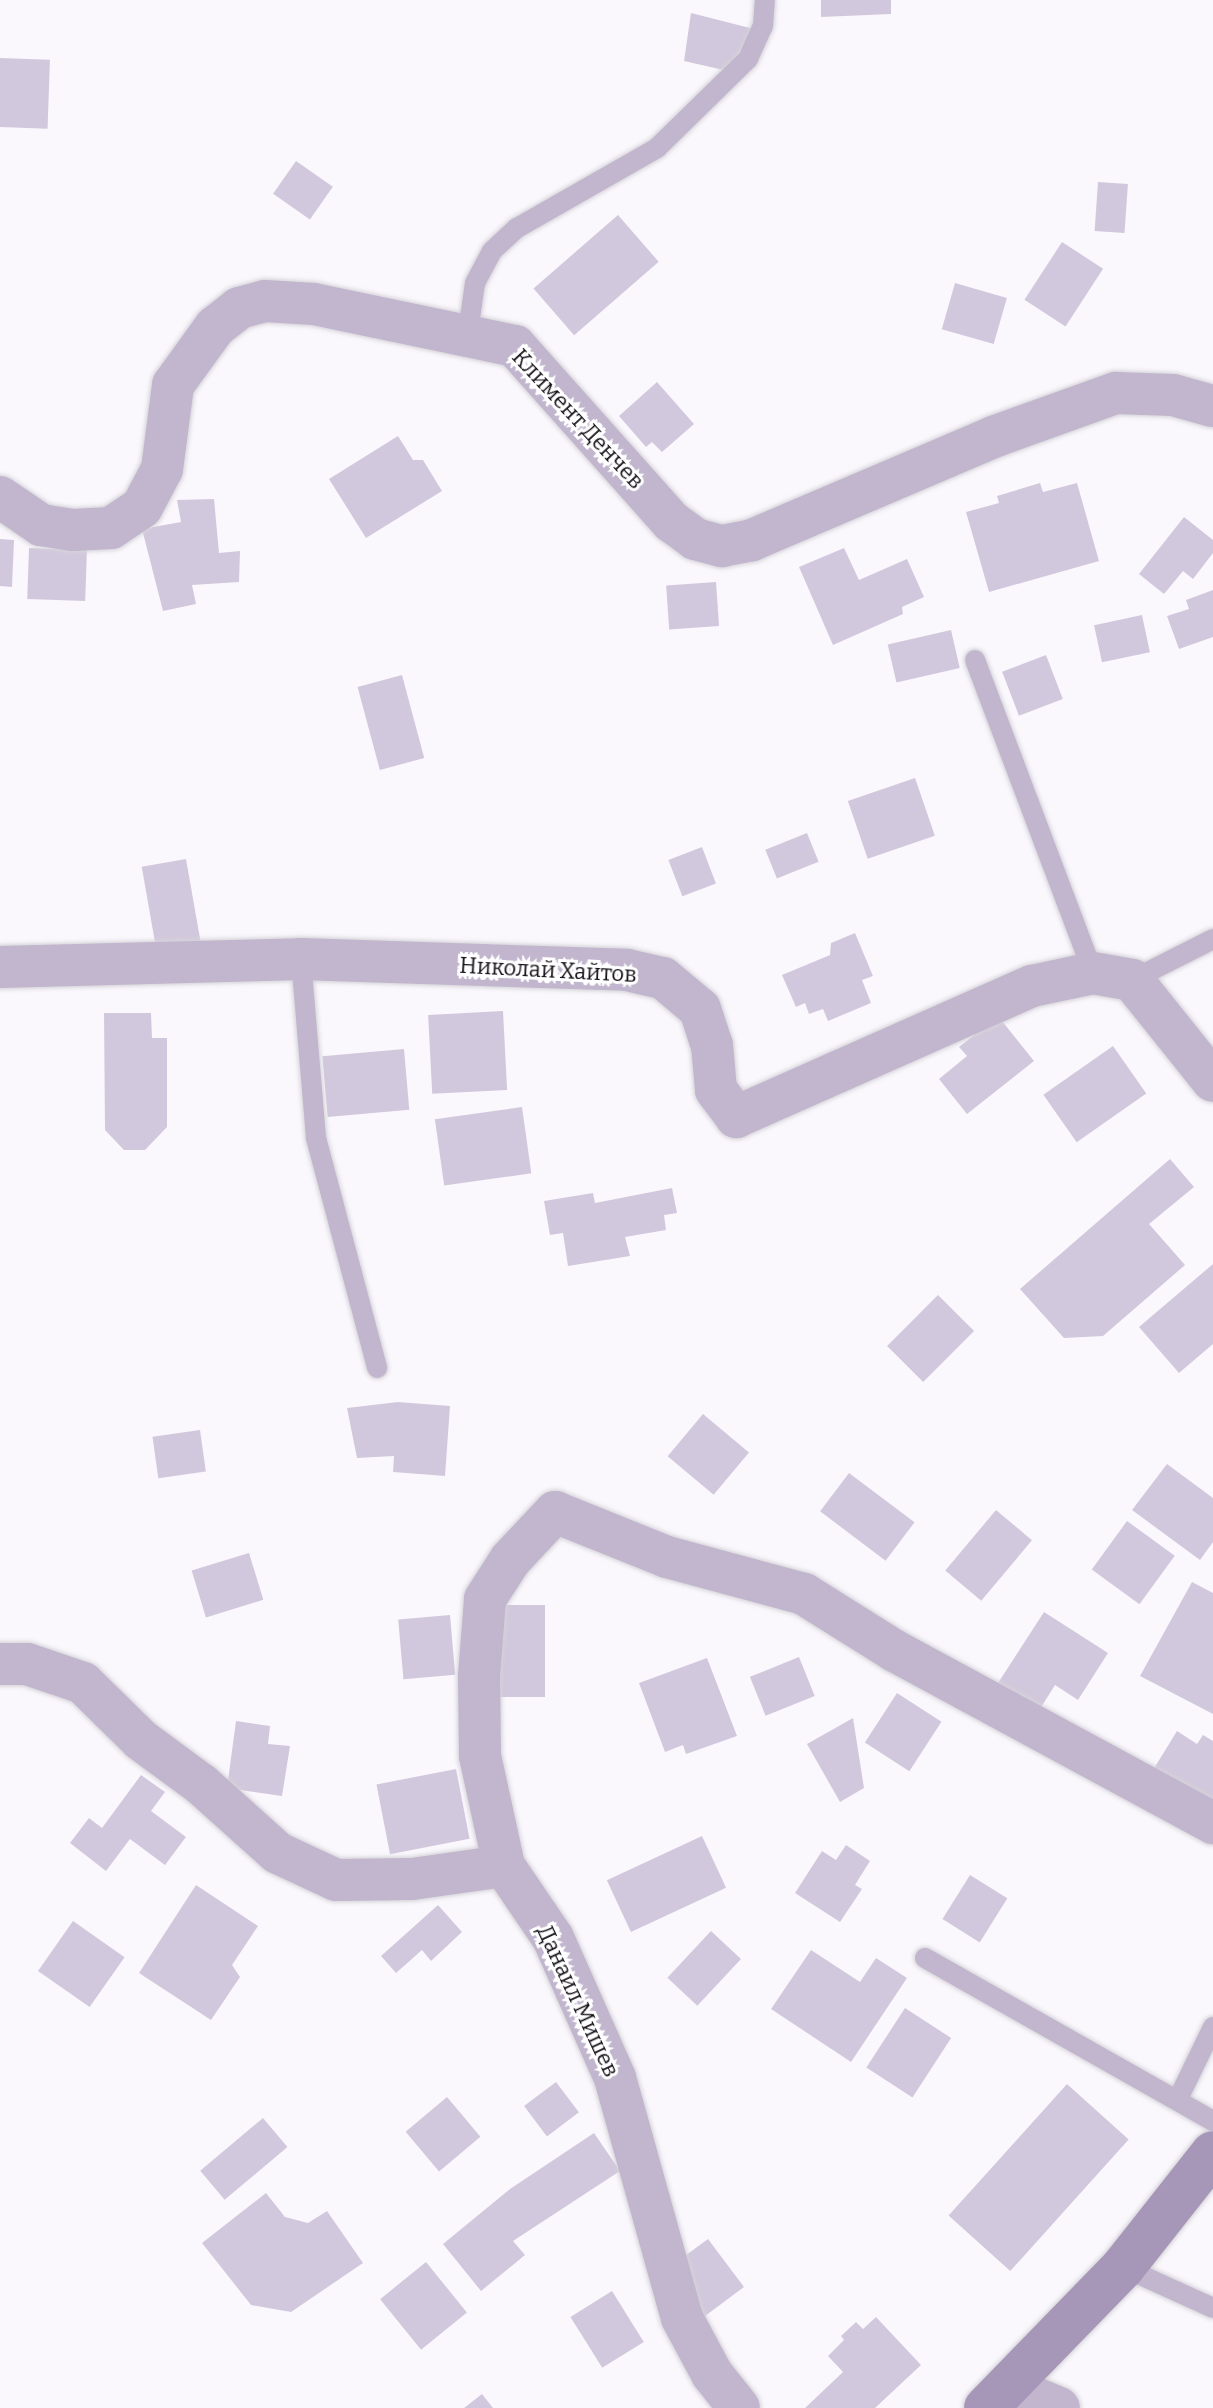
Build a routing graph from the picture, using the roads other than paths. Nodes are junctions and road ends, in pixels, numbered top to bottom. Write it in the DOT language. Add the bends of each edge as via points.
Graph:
graph roads {
  1 [pos="765,0"];
  2 [pos="468,332"];
  3 [pos="1213,406"];
  4 [pos="0,497"];
  5 [pos="975,660"];
  6 [pos="1213,939"];
  7 [pos="301,959"];
  8 [pos="0,967"];
  9 [pos="1112,976"];
  10 [pos="1213,1081"];
  11 [pos="377,1368"];
  12 [pos="0,1664"];
  13 [pos="1213,1823"];
  14 [pos="504,1866"];
  15 [pos="925,1958"];
  16 [pos="1213,2027"];
  17 [pos="1178,2099"];
  18 [pos="1213,2121"];
  19 [pos="1213,2153"];
  20 [pos="1123,2267"];
  21 [pos="1213,2308"];
  22 [pos="998,2398"];
  23 [pos="739,2408"];
  24 [pos="1059,2408"];
  1 -- 2 [label="lane" via="763,26 748,59 657,148 517,228 492,251 475,283"];
  2 -- 3 [label="street, Климент Денчев" via="515,346 672,522 695,539 722,546 752,540 993,437 1116,393 1173,395"];
  2 -- 4 [label="street, Климент Денчев" via="314,304 265,301 239,308 215,327 173,385 162,469 142,507 111,528 73,530 41,525"];
  5 -- 9 [label="lane"];
  6 -- 9 [label="lane"];
  7 -- 8 [label="street, Николай Хайтов"];
  7 -- 9 [label="street, Николай Хайтов" via="627,970 663,978 700,1009 712,1045 716,1090 736,1117 1032,986"];
  7 -- 11 [label="lane" via="316,1138"];
  9 -- 10 [label="street"];
  12 -- 14 [label="street" via="27,1664 83,1683 141,1740 201,1784 278,1853 336,1880 412,1879"];
  13 -- 14 [label="street" via="895,1651 804,1594 667,1557 555,1512 510,1560 485,1599 480,1756"];
  14 -- 23 [label="street, Данаил Мишев" via="553,1938 615,2078 682,2318 712,2374"];
  15 -- 17 [label="lane"];
  16 -- 17 [label="lane"];
  17 -- 18 [label="lane"];
  19 -- 20 [label="main road"];
  20 -- 21 [label="lane"];
  20 -- 22 [label="main road"];
  22 -- 24 [label="street"];
}
